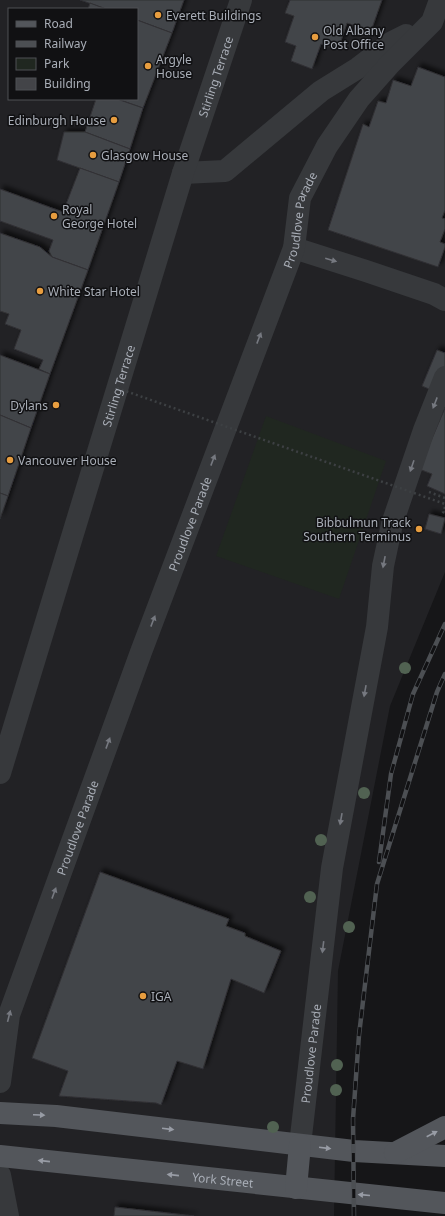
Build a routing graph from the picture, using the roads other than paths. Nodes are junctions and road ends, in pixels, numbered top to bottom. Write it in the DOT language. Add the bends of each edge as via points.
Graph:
graph roads {
  1 [pos="241,0"];
  2 [pos="440,0"];
  3 [pos="432,22"];
  4 [pos="183,173"];
  5 [pos="294,248"];
  6 [pos="445,300"];
  7 [pos="445,377"];
  8 [pos="0,773"];
  9 [pos="0,1082"];
  10 [pos="0,1113"];
  11 [pos="445,1127"];
  12 [pos="300,1145"];
  13 [pos="394,1153"];
  14 [pos="0,1156"];
  15 [pos="445,1156"];
  16 [pos="0,1175"];
  17 [pos="296,1188"];
  18 [pos="391,1197"];
  19 [pos="445,1203"];
  20 [pos="8,1216"];
  21 [pos="409,1216"];
  1 -- 4 [label="street, Stirling Terrace"];
  2 -- 3 [label="street, Proudlove Parade"];
  3 -- 4 [label="street" via="392,42 358,68 321,91 225,171"];
  3 -- 5 [label="street, Proudlove Parade" via="359,99 327,146 300,198"];
  4 -- 8 [label="street, Stirling Terrace"];
  5 -- 6 [label="street, one-way" via="366,270"];
  9 -- 5 [label="street, Proudlove Parade, one-way" via="9,1015 141,652"];
  7 -- 12 [label="street, Proudlove Parade, one-way" via="392,524 383,566 376,627 332,868"];
  10 -- 12 [label="main road, one-way" via="56,1116"];
  13 -- 11 [label="main road, one-way"];
  12 -- 13 [label="main road, one-way"];
  12 -- 17 [label="main road"];
  13 -- 15 [label="main road"];
  17 -- 14 [label="main road, York Street, one-way"];
  16 -- 20 [label="street"];
  18 -- 17 [label="main road, York Street, one-way"];
  18 -- 19 [label="main road, York Street"];
  18 -- 21 [label="main road"];
}
